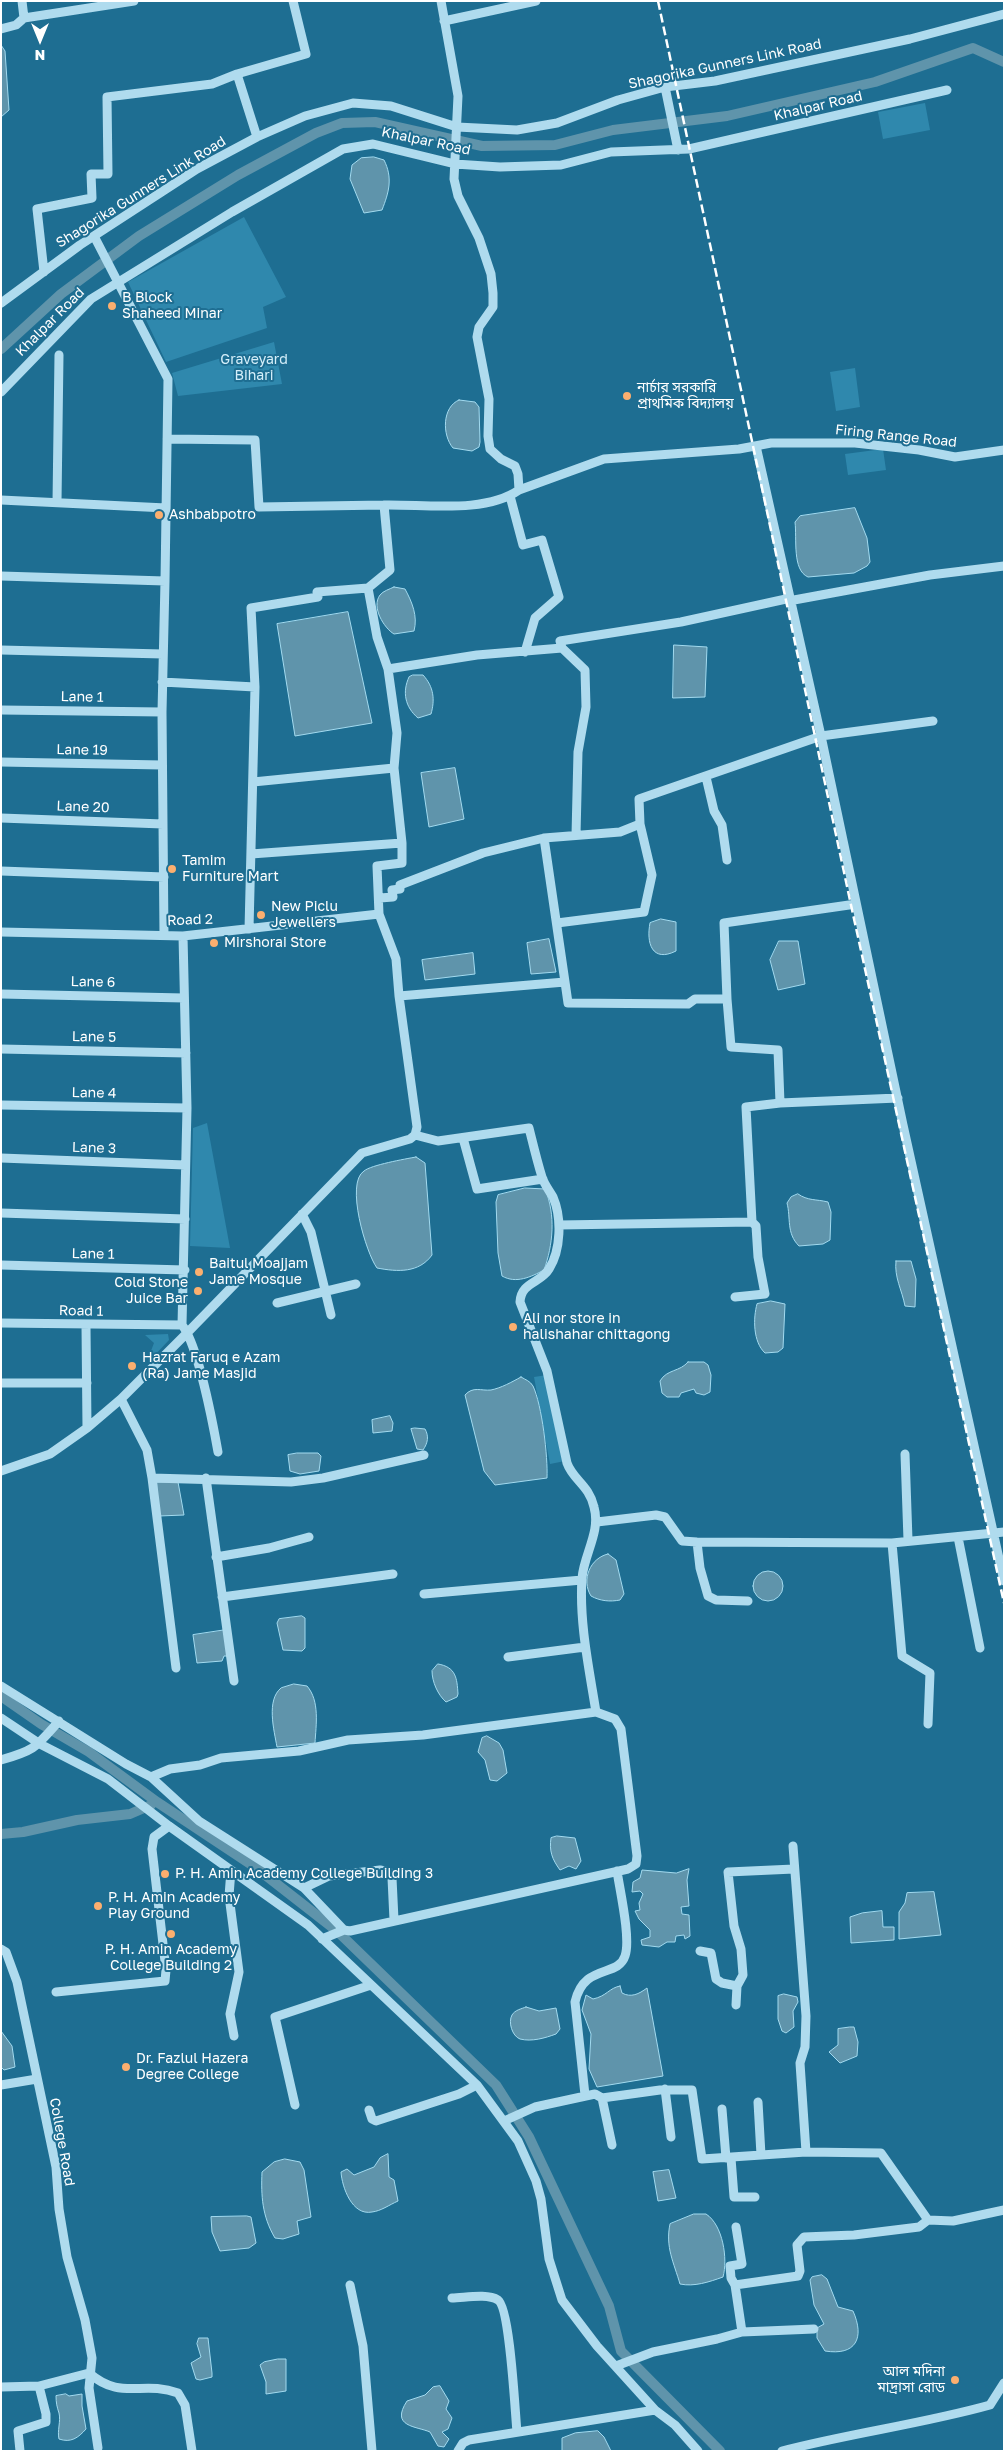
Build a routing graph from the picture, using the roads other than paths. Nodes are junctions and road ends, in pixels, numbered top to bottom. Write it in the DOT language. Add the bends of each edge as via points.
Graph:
graph roads {
  1 [pos="22,1"];
  2 [pos="134,1"];
  3 [pos="293,1"];
  4 [pos="441,1"];
  5 [pos="536,1"];
  6 [pos="1004,14"];
  7 [pos="24,18"];
  8 [pos="444,21"];
  9 [pos="1,29"];
  10 [pos="238,74"];
  11 [pos="665,88"];
  12 [pos="947,90"];
  13 [pos="456,127"];
  14 [pos="257,137"];
  15 [pos="678,150"];
  16 [pos="455,164"];
  17 [pos="94,236"];
  18 [pos="44,272"];
  19 [pos="116,277"];
  20 [pos="1,303"];
  21 [pos="59,355"];
  22 [pos="1,392"];
  23 [pos="167,438"];
  24 [pos="756,446"];
  25 [pos="1004,450"];
  26 [pos="520,490"];
  27 [pos="510,496"];
  28 [pos="1,500"];
  29 [pos="57,502"];
  30 [pos="384,505"];
  31 [pos="166,508"];
  32 [pos="1004,566"];
  33 [pos="1,576"];
  34 [pos="165,581"];
  35 [pos="368,588"];
  36 [pos="790,600"];
  37 [pos="562,648"];
  38 [pos="1,650"];
  39 [pos="525,652"];
  40 [pos="162,654"];
  41 [pos="388,669"];
  42 [pos="162,682"];
  43 [pos="255,687"];
  44 [pos="1,710"];
  45 [pos="162,712"];
  46 [pos="933,721"];
  47 [pos="821,736"];
  48 [pos="1,762"];
  49 [pos="162,765"];
  50 [pos="394,768"];
  51 [pos="706,777"];
  52 [pos="253,782"];
  53 [pos="1,818"];
  54 [pos="163,824"];
  55 [pos="640,824"];
  56 [pos="576,835"];
  57 [pos="544,838"];
  58 [pos="402,843"];
  59 [pos="251,854"];
  60 [pos="727,860"];
  61 [pos="1,872"];
  62 [pos="164,878"];
  63 [pos="380,898"];
  64 [pos="856,904"];
  65 [pos="379,914"];
  66 [pos="557,923"];
  67 [pos="249,930"];
  68 [pos="1,932"];
  69 [pos="164,935"];
  70 [pos="184,936"];
  71 [pos="565,982"];
  72 [pos="1,994"];
  73 [pos="399,996"];
  74 [pos="184,998"];
  75 [pos="727,999"];
  76 [pos="1,1049"];
  77 [pos="186,1053"];
  78 [pos="898,1098"];
  79 [pos="780,1103"];
  80 [pos="1,1105"];
  81 [pos="187,1108"];
  82 [pos="415,1136"];
  83 [pos="463,1138"];
  84 [pos="1,1158"];
  85 [pos="185,1165"];
  86 [pos="542,1179"];
  87 [pos="1,1213"];
  88 [pos="302,1214"];
  89 [pos="185,1219"];
  90 [pos="752,1222"];
  91 [pos="559,1225"];
  92 [pos="1,1265"];
  93 [pos="185,1270"];
  94 [pos="356,1284"];
  95 [pos="326,1290"];
  96 [pos="736,1297"];
  97 [pos="276,1304"];
  98 [pos="331,1315"];
  99 [pos="1,1323"];
  100 [pos="86,1326"];
  101 [pos="185,1329"];
  102 [pos="1,1383"];
  103 [pos="86,1383"];
  104 [pos="121,1399"];
  105 [pos="87,1428"];
  106 [pos="218,1452"];
  107 [pos="904,1454"];
  108 [pos="424,1455"];
  109 [pos="1,1472"];
  110 [pos="152,1478"];
  111 [pos="206,1478"];
  112 [pos="597,1522"];
  113 [pos="992,1532"];
  114 [pos="1004,1532"];
  115 [pos="308,1537"];
  116 [pos="958,1537"];
  117 [pos="908,1540"];
  118 [pos="697,1542"];
  119 [pos="892,1543"];
  120 [pos="216,1557"];
  121 [pos="393,1574"];
  122 [pos="582,1580"];
  123 [pos="1004,1581"];
  124 [pos="424,1594"];
  125 [pos="222,1597"];
  126 [pos="748,1601"];
  127 [pos="585,1647"];
  128 [pos="980,1648"];
  129 [pos="508,1657"];
  130 [pos="176,1668"];
  131 [pos="234,1681"];
  132 [pos="1,1686"];
  133 [pos="596,1712"];
  134 [pos="1,1718"];
  135 [pos="58,1722"];
  136 [pos="928,1724"];
  137 [pos="42,1742"];
  138 [pos="1,1760"];
  139 [pos="151,1777"];
  140 [pos="169,1826"];
  141 [pos="792,1846"];
  142 [pos="794,1869"];
  143 [pos="231,1870"];
  144 [pos="617,1871"];
  145 [pos="304,1888"];
  146 [pos="394,1920"];
  147 [pos="343,1931"];
  148 [pos="323,1939"];
  149 [pos="1,1949"];
  150 [pos="700,1951"];
  151 [pos="371,1985"];
  152 [pos="737,1986"];
  153 [pos="56,1992"];
  154 [pos="736,2005"];
  155 [pos="234,2036"];
  156 [pos="37,2079"];
  157 [pos="1,2085"];
  158 [pos="477,2085"];
  159 [pos="665,2089"];
  160 [pos="585,2095"];
  161 [pos="602,2098"];
  162 [pos="758,2102"];
  163 [pos="295,2105"];
  164 [pos="369,2110"];
  165 [pos="722,2110"];
  166 [pos="504,2120"];
  167 [pos="671,2136"];
  168 [pos="612,2145"];
  169 [pos="806,2152"];
  170 [pos="761,2155"];
  171 [pos="729,2158"];
  172 [pos="755,2197"];
  173 [pos="1004,2210"];
  174 [pos="928,2220"];
  175 [pos="736,2226"];
  176 [pos="350,2285"];
  177 [pos="735,2286"];
  178 [pos="452,2298"];
  179 [pos="814,2329"];
  180 [pos="742,2332"];
  181 [pos="368,2356"];
  182 [pos="616,2366"];
  183 [pos="90,2373"];
  184 [pos="1004,2383"];
  185 [pos="39,2386"];
  186 [pos="1,2387"];
  187 [pos="655,2410"];
  188 [pos="517,2432"];
  189 [pos="98,2448"];
  190 [pos="20,2451"];
  191 [pos="192,2451"];
  192 [pos="372,2451"];
  193 [pos="376,2451"];
  194 [pos="458,2451"];
  195 [pos="698,2451"];
  196 [pos="782,2451"];
  1 -- 7 [label="street"];
  2 -- 7 [label="street"];
  3 -- 10 [label="street" via="306,54"];
  4 -- 8 [label="street"];
  5 -- 8 [label="street"];
  6 -- 11 [label="street, Shagorika Gunners Link Road" via="716,81"];
  7 -- 9 [label="street" via="16,25"];
  8 -- 13 [label="street" via="458,96"];
  10 -- 14 [label="street"];
  10 -- 18 [label="street" via="206,85 107,97 108,174 91,174 92,198 37,209"];
  11 -- 13 [label="street, Shagorika Gunners Link Road" via="618,100 557,123 517,130"];
  11 -- 15 [label="street"];
  12 -- 15 [label="street, Khalpar Road"];
  13 -- 14 [label="street, Shagorika Gunners Link Road" via="391,106 352,103 305,116"];
  13 -- 16 [label="street"];
  14 -- 17 [label="street, Shagorika Gunners Link Road" via="197,170"];
  15 -- 16 [label="street, Khalpar Road" via="611,152 561,165 500,167"];
  16 -- 19 [label="street, Khalpar Road" via="373,144 343,149"];
  16 -- 26 [label="street" via="458,196 479,238 491,274 493,307 479,327 477,337 489,399 490,449 515,466"];
  17 -- 18 [label="street, Shagorika Gunners Link Road"];
  17 -- 19 [label="street"];
  18 -- 20 [label="street, Shagorika Gunners Link Road"];
  19 -- 22 [label="street, Khalpar Road"];
  19 -- 23 [label="street" via="168,379"];
  21 -- 29 [label="street"];
  23 -- 30 [label="street, Firing Range Road" via="255,440 259,507"];
  23 -- 31 [label="street"];
  24 -- 25 [label="street, Firing Range Road" via="771,443 855,443 955,457"];
  24 -- 26 [label="street, Firing Range Road" via="604,459"];
  24 -- 36 [label="street"];
  26 -- 27 [label="street, Firing Range Road"];
  27 -- 30 [label="street, Firing Range Road" via="447,507"];
  27 -- 39 [label="street" via="523,545 542,540 559,597 535,618"];
  28 -- 29 [label="street"];
  29 -- 31 [label="street"];
  30 -- 35 [label="street" via="390,570"];
  31 -- 34 [label="street"];
  32 -- 36 [label="street" via="930,575"];
  33 -- 34 [label="street"];
  34 -- 40 [label="street"];
  35 -- 41 [label="street" via="377,637"];
  35 -- 43 [label="street" via="317,592 318,597 252,608"];
  36 -- 37 [label="street" via="681,622 560,641"];
  36 -- 47 [label="street"];
  37 -- 39 [label="street"];
  37 -- 56 [label="street" via="585,670 586,707 578,752"];
  38 -- 40 [label="street"];
  39 -- 41 [label="street" via="477,655"];
  40 -- 42 [label="street"];
  41 -- 50 [label="street" via="397,733"];
  42 -- 43 [label="street"];
  42 -- 45 [label="street"];
  43 -- 52 [label="street"];
  44 -- 45 [label="street, Lane 1"];
  45 -- 49 [label="street"];
  46 -- 47 [label="street"];
  47 -- 51 [label="street"];
  47 -- 64 [label="street"];
  48 -- 49 [label="street, Lane 19"];
  49 -- 54 [label="street"];
  50 -- 52 [label="street"];
  50 -- 58 [label="street"];
  51 -- 55 [label="street" via="639,799"];
  51 -- 60 [label="street" via="714,811 722,825"];
  52 -- 59 [label="street"];
  53 -- 54 [label="street, Lane 20"];
  54 -- 62 [label="street"];
  55 -- 56 [label="street" via="620,832"];
  55 -- 66 [label="street" via="652,875 644,912"];
  56 -- 57 [label="street"];
  57 -- 63 [label="street" via="483,852 400,885 400,889 392,890 393,896"];
  57 -- 66 [label="street"];
  58 -- 59 [label="street"];
  58 -- 63 [label="street" via="402,863 377,866"];
  59 -- 67 [label="street"];
  61 -- 62 [label="street"];
  62 -- 69 [label="street"];
  63 -- 65 [label="street"];
  64 -- 75 [label="street" via="724,923"];
  64 -- 78 [label="street"];
  65 -- 67 [label="street, Road 2"];
  65 -- 73 [label="street" via="396,959"];
  66 -- 71 [label="street"];
  67 -- 70 [label="street, Road 2"];
  68 -- 69 [label="street, Road 2"];
  69 -- 70 [label="street, Road 2"];
  70 -- 74 [label="street"];
  71 -- 73 [label="street"];
  71 -- 75 [label="street" via="568,1003 688,1004 695,999"];
  72 -- 74 [label="street, Lane 6"];
  73 -- 82 [label="street" via="417,1127"];
  74 -- 77 [label="street"];
  75 -- 79 [label="street" via="731,1047 778,1050"];
  76 -- 77 [label="street, Lane 5"];
  77 -- 81 [label="street"];
  78 -- 79 [label="street"];
  78 -- 113 [label="street"];
  79 -- 90 [label="street" via="746,1107"];
  80 -- 81 [label="street, Lane 4"];
  81 -- 85 [label="street"];
  82 -- 83 [label="street" via="438,1141"];
  82 -- 88 [label="street" via="362,1152"];
  83 -- 86 [label="street" via="477,1189"];
  83 -- 86 [label="street" via="529,1128"];
  84 -- 85 [label="street, Lane 3"];
  85 -- 89 [label="street"];
  86 -- 91 [label="street" via="554,1199"];
  87 -- 89 [label="street"];
  88 -- 95 [label="street" via="311,1232"];
  88 -- 101 [label="street"];
  89 -- 93 [label="street"];
  90 -- 91 [label="street"];
  90 -- 96 [label="street" via="756,1226 764,1294"];
  91 -- 112 [label="street" via="556,1252 548,1271 528,1285 520,1294 520,1302 547,1371 566,1462 570,1471 585,1485"];
  92 -- 93 [label="street, Lane 1"];
  93 -- 101 [label="street"];
  94 -- 95 [label="street"];
  95 -- 97 [label="street"];
  95 -- 98 [label="street"];
  99 -- 100 [label="street, Road 1"];
  100 -- 101 [label="street, Road 1"];
  100 -- 103 [label="street"];
  101 -- 104 [label="street"];
  101 -- 106 [label="street" via="206,1394"];
  102 -- 103 [label="street"];
  103 -- 105 [label="street"];
  104 -- 105 [label="street"];
  104 -- 110 [label="street" via="147,1450"];
  105 -- 109 [label="street" via="50,1454"];
  107 -- 117 [label="street"];
  108 -- 111 [label="street" via="291,1482"];
  110 -- 111 [label="street"];
  110 -- 130 [label="street"];
  111 -- 120 [label="street"];
  112 -- 118 [label="street" via="656,1515 666,1517 682,1541"];
  112 -- 122 [label="street"];
  113 -- 114 [label="street"];
  113 -- 116 [label="street"];
  113 -- 123 [label="street"];
  115 -- 120 [label="street"];
  116 -- 117 [label="street"];
  116 -- 128 [label="street"];
  117 -- 119 [label="street"];
  118 -- 119 [label="street"];
  118 -- 126 [label="street" via="708,1596 716,1600"];
  119 -- 136 [label="street" via="902,1656 930,1673"];
  120 -- 125 [label="street"];
  121 -- 125 [label="street"];
  122 -- 124 [label="street"];
  122 -- 127 [label="street"];
  125 -- 131 [label="street"];
  127 -- 129 [label="street"];
  127 -- 133 [label="street"];
  132 -- 135 [label="street"];
  133 -- 139 [label="street" via="422,1735 348,1740 299,1751 221,1758 170,1769"];
  133 -- 144 [label="street" via="615,1720 623,1749 637,1856 636,1864"];
  134 -- 137 [label="street"];
  135 -- 137 [label="street"];
  135 -- 139 [label="street"];
  137 -- 138 [label="street" via="23,1754"];
  137 -- 140 [label="street" via="108,1779"];
  139 -- 145 [label="street" via="199,1821"];
  140 -- 143 [label="street"];
  140 -- 153 [label="street" via="154,1837 152,1849 165,1981"];
  141 -- 142 [label="street"];
  142 -- 152 [label="street" via="728,1872 743,1975"];
  142 -- 169 [label="street" via="806,2016 805,2047 800,2063"];
  143 -- 148 [label="street"];
  143 -- 155 [label="street" via="229,1896 239,1972 230,2014"];
  144 -- 146 [label="street"];
  144 -- 160 [label="street" via="627,1943 625,1957 619,1966 587,1978 578,1989 575,2002"];
  145 -- 146 [label="street" via="329,1876 380,1870 389,1872"];
  145 -- 147 [label="street"];
  146 -- 147 [label="street"];
  147 -- 148 [label="street"];
  148 -- 151 [label="street"];
  149 -- 156 [label="street, College Road" via="6,1952 17,1982"];
  150 -- 152 [label="street" via="711,1954 716,1979"];
  151 -- 158 [label="street"];
  151 -- 163 [label="street" via="275,2017"];
  152 -- 154 [label="street"];
  156 -- 157 [label="street"];
  156 -- 183 [label="street, College Road" via="56,2168 58,2209 67,2257 92,2358"];
  158 -- 164 [label="street" via="460,2094 376,2121"];
  158 -- 166 [label="street"];
  159 -- 161 [label="street"];
  159 -- 167 [label="street"];
  159 -- 171 [label="street" via="692,2090 702,2159"];
  160 -- 161 [label="street" via="595,2094"];
  160 -- 166 [label="street"];
  161 -- 168 [label="street"];
  162 -- 170 [label="street"];
  165 -- 171 [label="street"];
  166 -- 182 [label="street" via="536,2181 548,2259 562,2300"];
  169 -- 170 [label="street"];
  169 -- 174 [label="street" via="881,2152"];
  170 -- 171 [label="street"];
  171 -- 172 [label="street" via="734,2197"];
  173 -- 174 [label="street" via="952,2221"];
  174 -- 177 [label="street" via="919,2227 804,2237 797,2245 798,2276"];
  175 -- 177 [label="street" via="742,2264 730,2266"];
  176 -- 192 [label="street" via="363,2346"];
  177 -- 180 [label="street"];
  178 -- 188 [label="street" via="489,2297 498,2300 502,2306 509,2334"];
  179 -- 180 [label="street"];
  180 -- 182 [label="street" via="634,2358"];
  181 -- 193 [label="street"];
  182 -- 187 [label="street"];
  183 -- 185 [label="street"];
  183 -- 189 [label="street, College Road" via="89,2388"];
  183 -- 191 [label="street" via="102,2384 117,2389 163,2388 178,2393 185,2405"];
  184 -- 196 [label="street" via="990,2405"];
  185 -- 186 [label="street"];
  185 -- 190 [label="street" via="46,2422 18,2431"];
  187 -- 188 [label="street"];
  187 -- 195 [label="street" via="675,2425"];
  188 -- 194 [label="street" via="469,2440"];
}
